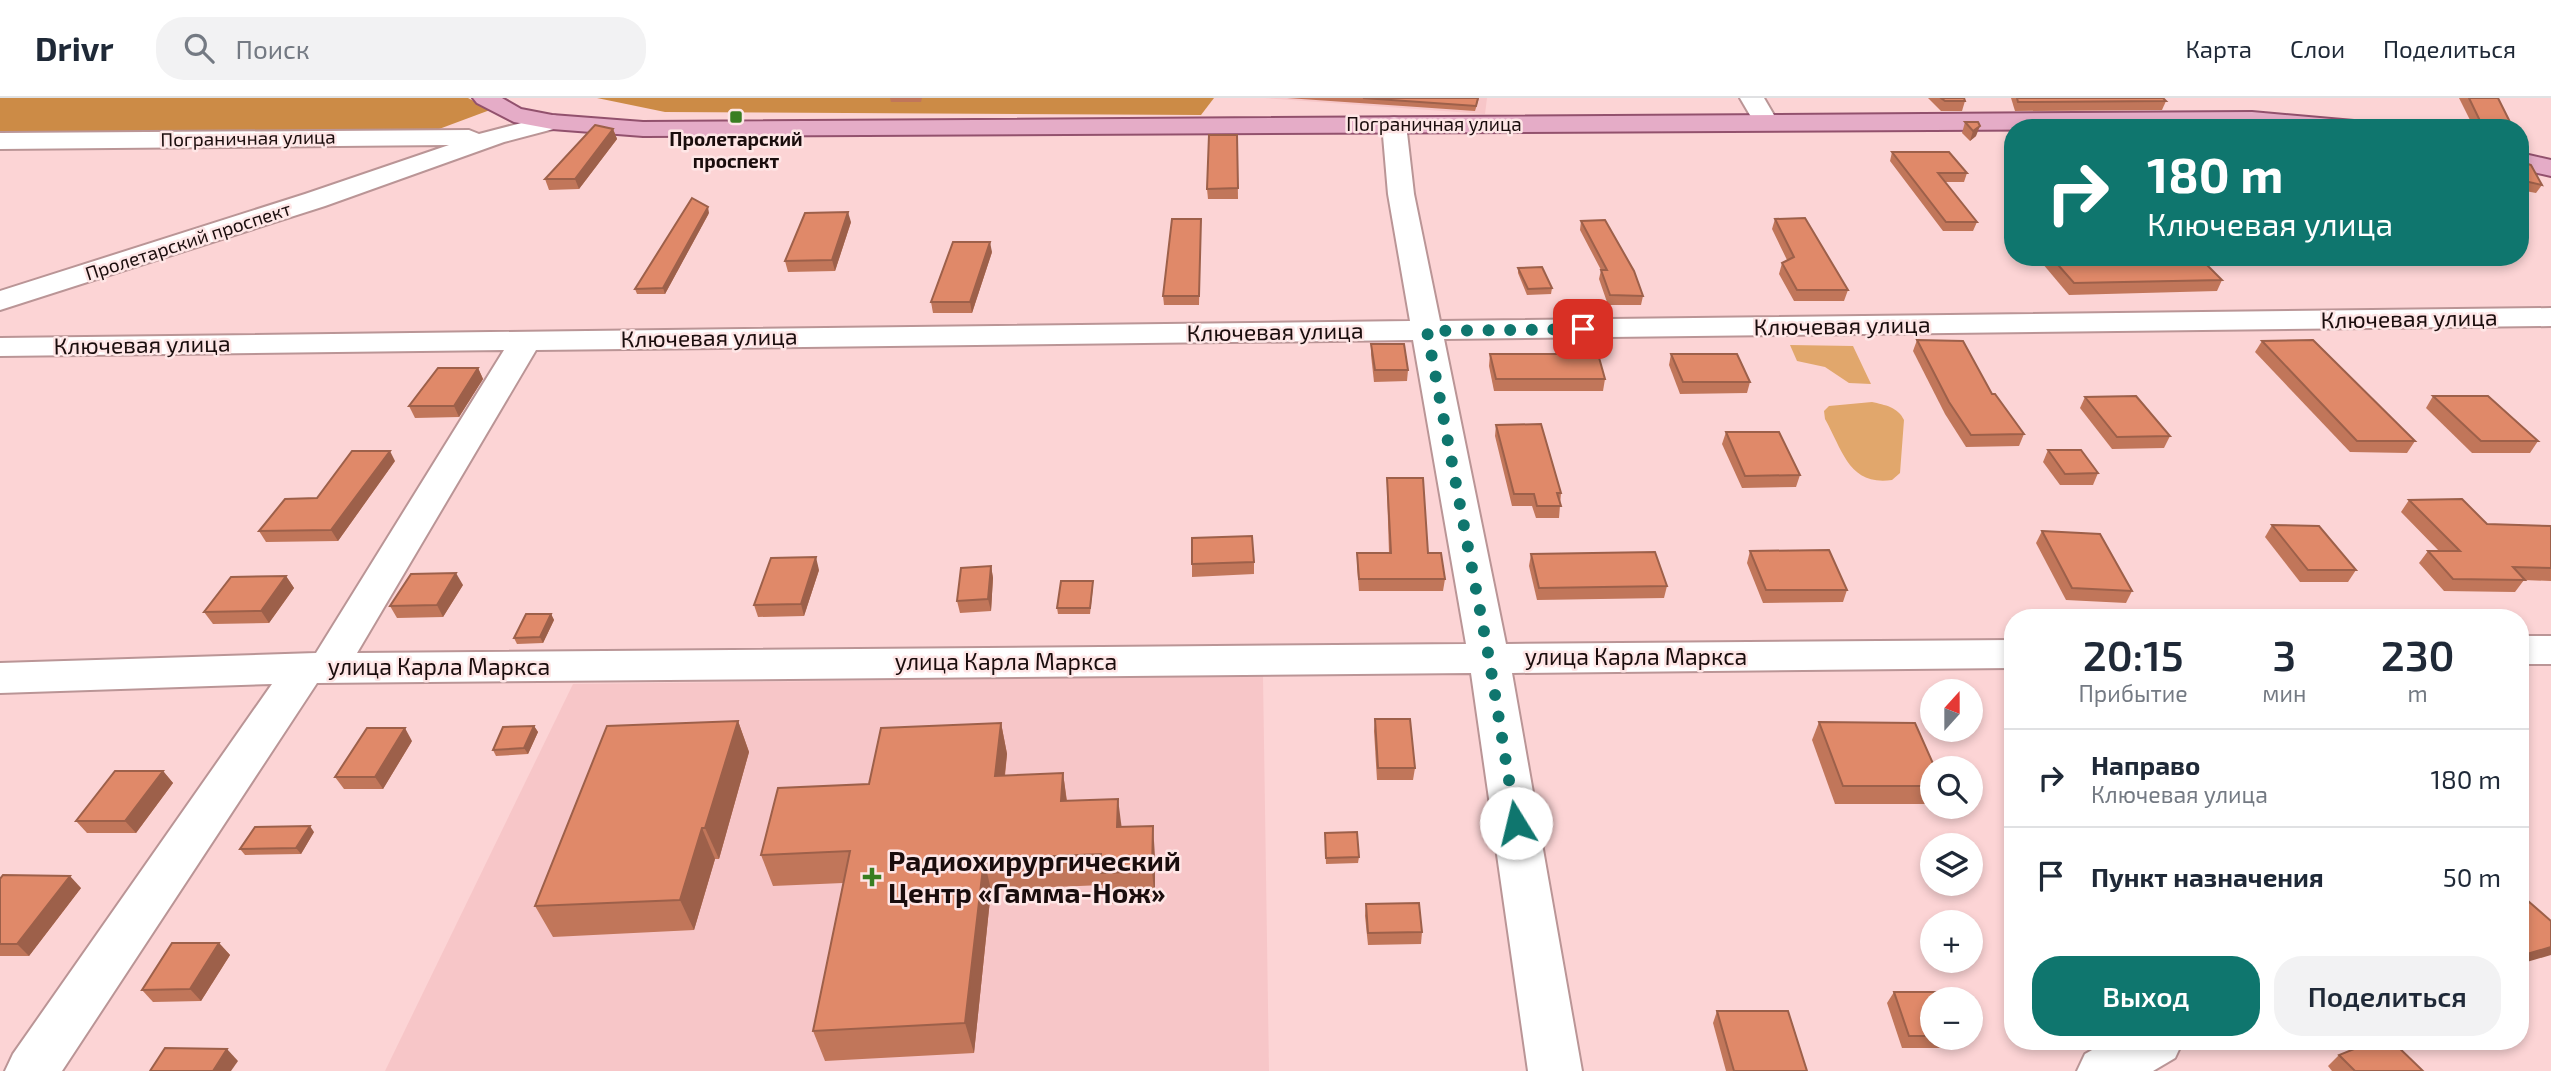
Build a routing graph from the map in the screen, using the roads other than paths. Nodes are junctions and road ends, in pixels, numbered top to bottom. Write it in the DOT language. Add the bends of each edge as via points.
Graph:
graph roads {
  1 [pos="485,98"];
  2 [pos="1752,98"];
  3 [pos="514,116"];
  4 [pos="2004,121"];
  5 [pos="552,122"];
  6 [pos="1766,122"];
  7 [pos="1394,124"];
  8 [pos="495,137"];
  9 [pos="0,141"];
  10 [pos="2529,163"];
  11 [pos="2551,168"];
  12 [pos="0,301"];
  13 [pos="2551,317"];
  14 [pos="2515,318"];
  15 [pos="1427,331"];
  16 [pos="2551,332"];
  17 [pos="527,339"];
  18 [pos="0,347"];
  19 [pos="2529,650"];
  20 [pos="2551,650"];
  21 [pos="2004,654"];
  22 [pos="1489,658"];
  23 [pos="316,668"];
  24 [pos="0,678"];
  25 [pos="2141,1050"];
  26 [pos="32,1071"];
  27 [pos="1555,1071"];
  28 [pos="2104,1071"];
  1 -- 3 [label="main road"];
  2 -- 6 [label="street"];
  3 -- 5 [label="main road, Пограничная улица"];
  3 -- 8 [label="street, Пролетарский проспект"];
  4 -- 6 [label="main road, Пограничная улица"];
  5 -- 7 [label="main road, Пограничная улица" via="750,130"];
  5 -- 8 [label="street, Пролетарский проспект"];
  6 -- 7 [label="main road, Пограничная улица"];
  7 -- 15 [label="street" via="1401,194"];
  8 -- 9 [label="street, Пограничная улица"];
  8 -- 12 [label="street, Пролетарский проспект"];
  10 -- 11 [label="main road"];
  13 -- 14 [label="street, Ключевая улица"];
  14 -- 15 [label="street, Ключевая улица"];
  14 -- 16 [label="street"];
  15 -- 17 [label="street, Ключевая улица"];
  15 -- 22 [label="street"];
  17 -- 18 [label="street, Ключевая улица"];
  17 -- 23 [label="street"];
  19 -- 20 [label="street"];
  21 -- 22 [label="street, улица Карла Маркса"];
  22 -- 23 [label="street, улица Карла Маркса"];
  22 -- 27 [label="street"];
  23 -- 24 [label="street, улица Карла Маркса"];
  23 -- 26 [label="street"];
  25 -- 28 [label="street"];
}
